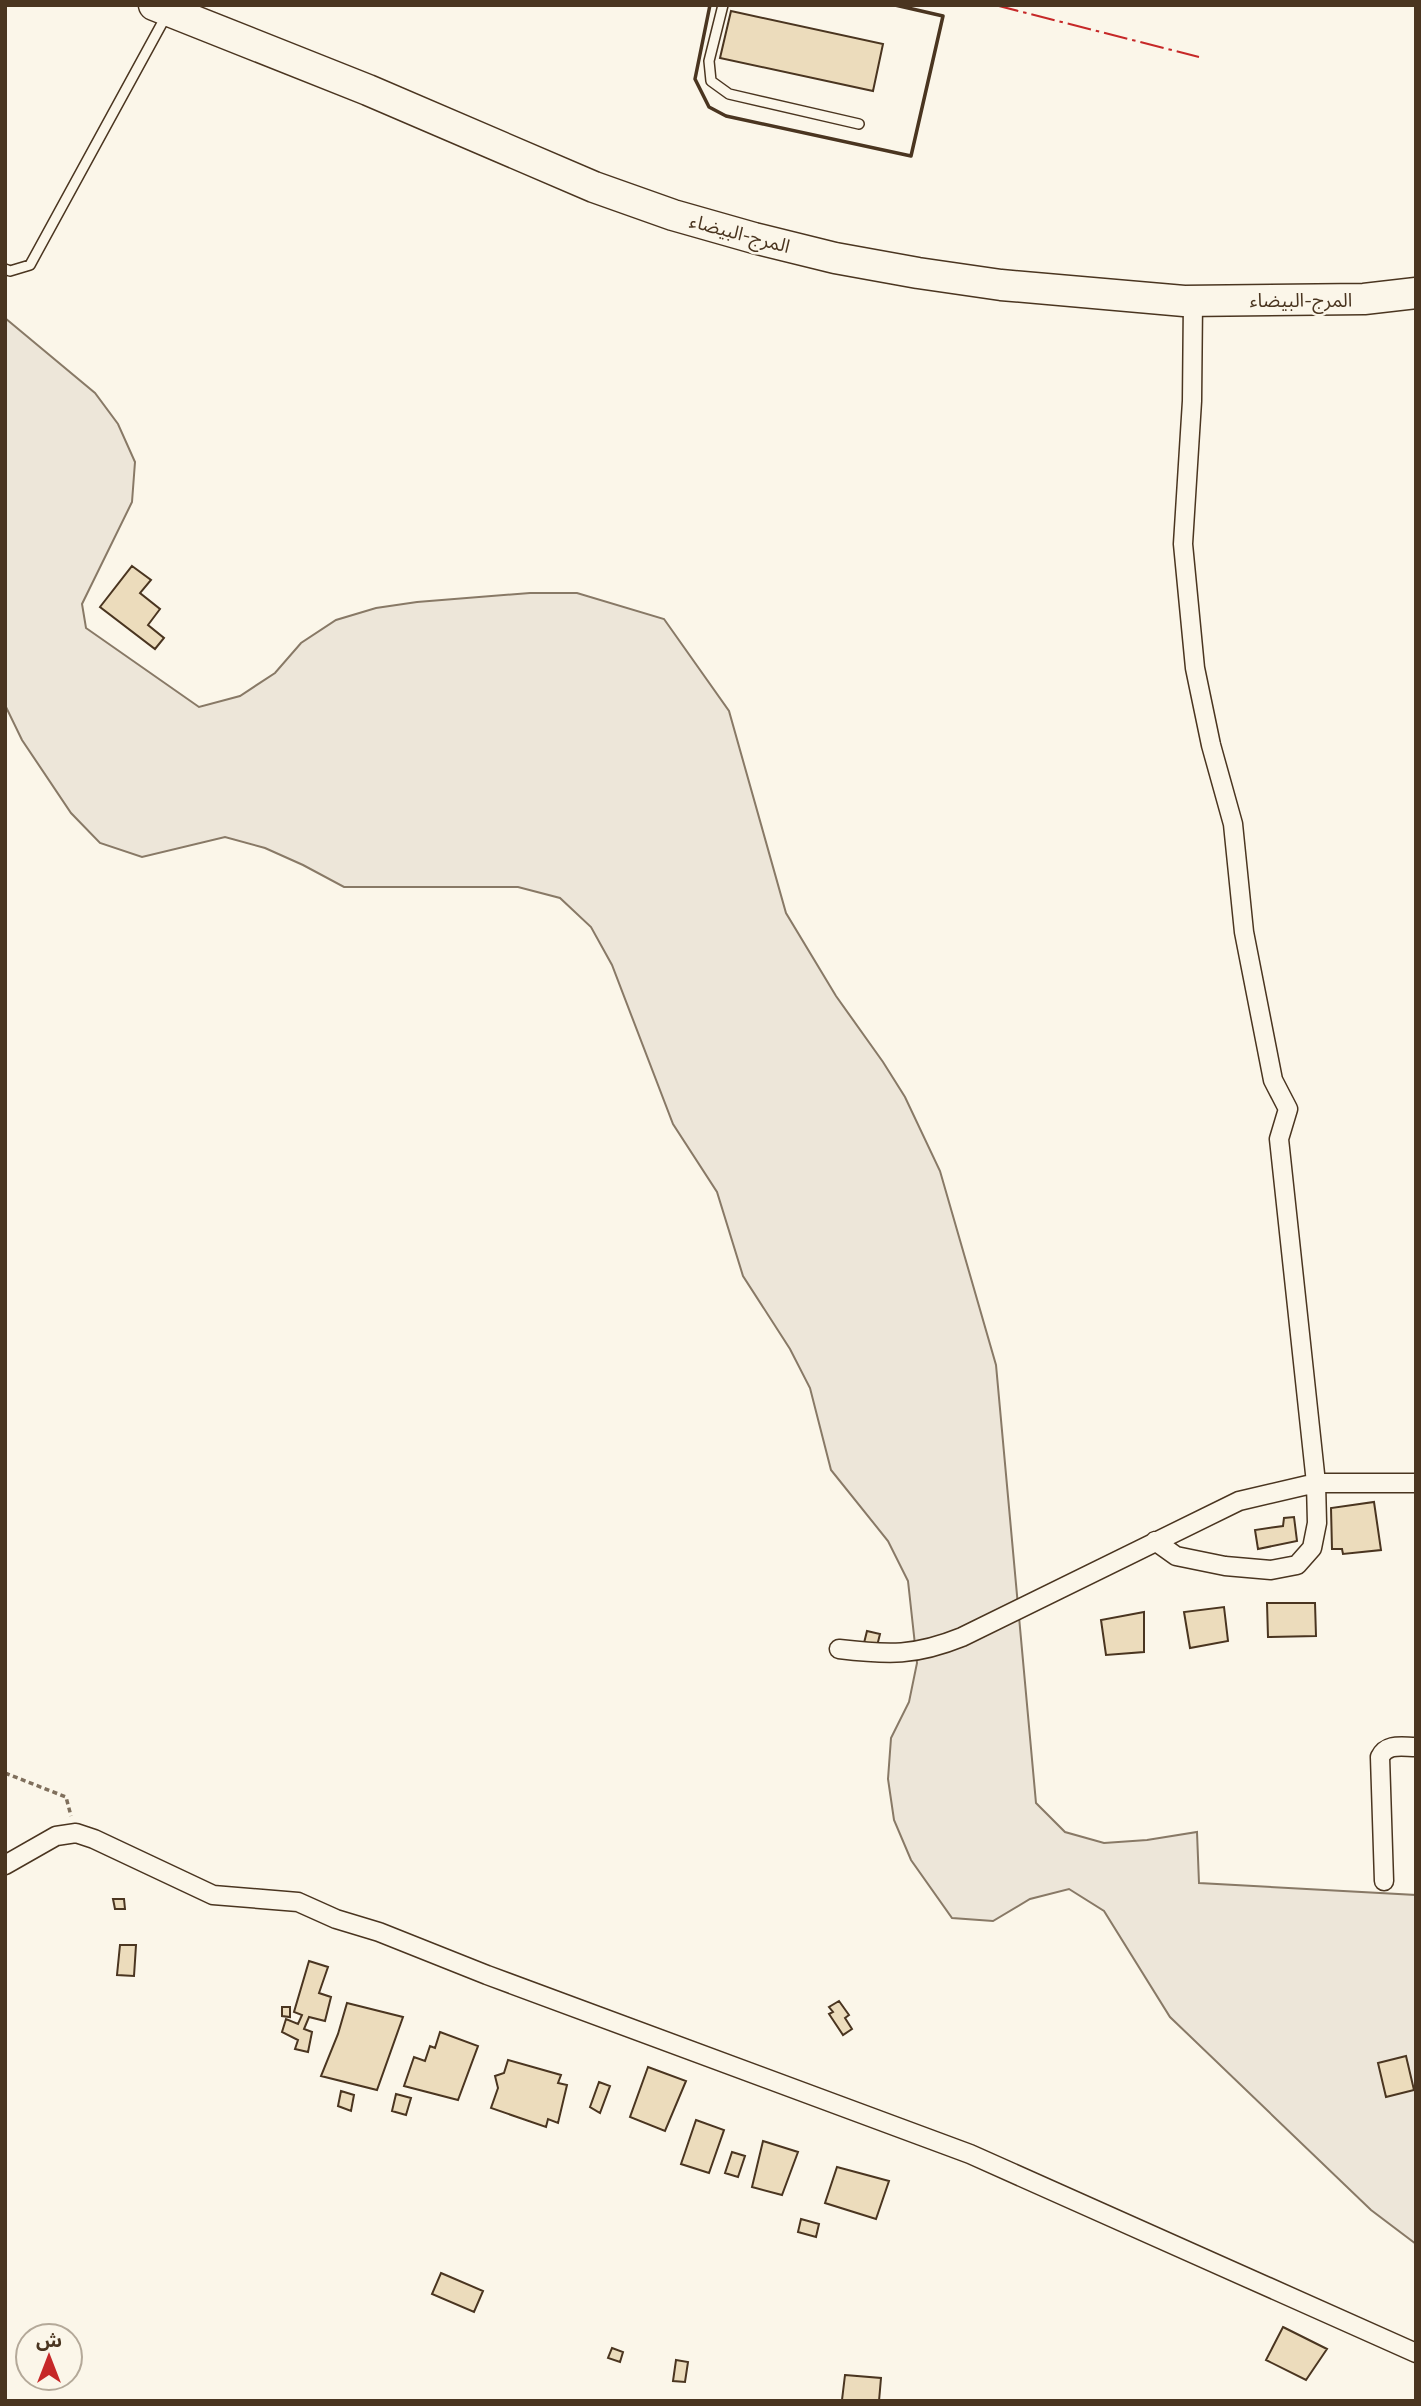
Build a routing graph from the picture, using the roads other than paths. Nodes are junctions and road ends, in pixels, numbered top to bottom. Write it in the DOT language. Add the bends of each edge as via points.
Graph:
graph roads {
  1 [pos="723,5"];
  2 [pos="161,8"];
  3 [pos="859,124"];
  4 [pos="5,269"];
  5 [pos="1416,292"];
  6 [pos="1364,299"];
  7 [pos="1193,301"];
  8 [pos="1416,308"];
  9 [pos="1316,1483"];
  10 [pos="1416,1483"];
  11 [pos="1155,1541"];
  12 [pos="839,1649"];
  13 [pos="1416,1747"];
  14 [pos="5,1865"];
  15 [pos="1384,1881"];
  16 [pos="1416,2353"];
  1 -- 3 [label="lane" via="709,61 711,81 729,94"];
  2 -- 4 [label="lane" via="30,265"];
  2 -- 7 [label="highway, المرج-البيضاء" via="594,187 754,238 835,258 1000,285"];
  5 -- 6 [label="highway"];
  6 -- 7 [label="highway, المرج-البيضاء"];
  6 -- 8 [label="highway"];
  7 -- 9 [label="street" via="1183,544 1191,630 1211,745 1233,824 1244,932 1273,1080 1287,1109 1279,1139"];
  9 -- 10 [label="street"];
  9 -- 11 [label="street" via="1239,1501"];
  9 -- 11 [label="street" via="1312,1548 1297,1565 1271,1570 1225,1566 1176,1556"];
  11 -- 12 [label="street" via="932,1649 885,1654"];
  13 -- 15 [label="street" via="1390,1747 1380,1757"];
  14 -- 16 [label="street" via="56,1836 76,1833 213,1895 298,1902 970,2154"];
}
